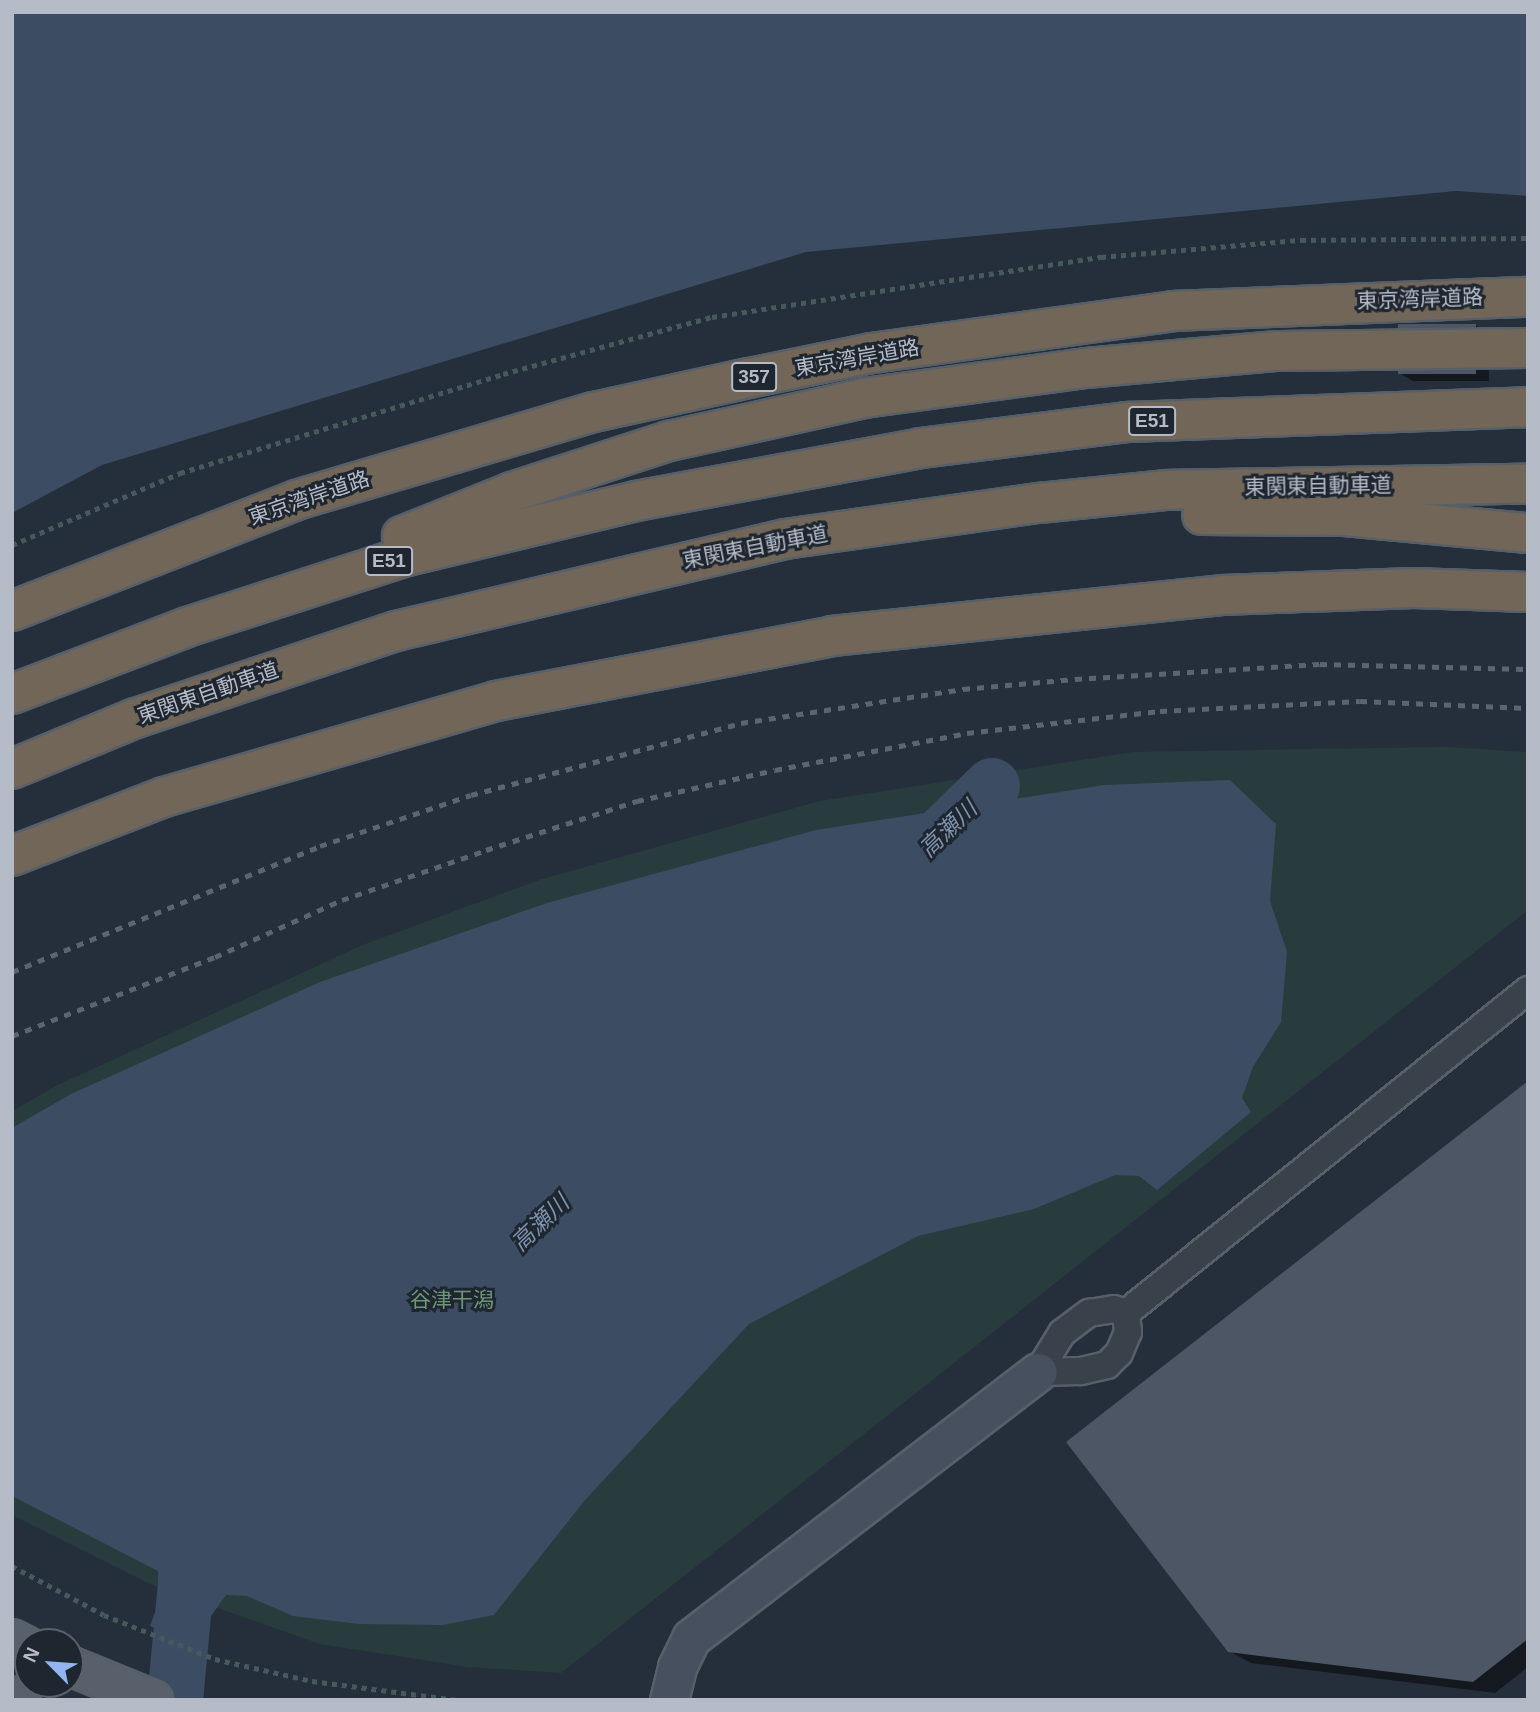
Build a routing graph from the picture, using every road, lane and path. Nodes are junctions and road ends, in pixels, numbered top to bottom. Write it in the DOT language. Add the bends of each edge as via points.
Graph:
graph roads {
  1 [pos="1528,297"];
  2 [pos="1528,348"];
  3 [pos="1528,407"];
  4 [pos="1528,484"];
  5 [pos="1528,533"];
  6 [pos="785,547"];
  7 [pos="1528,592"];
  8 [pos="12,611"];
  9 [pos="187,627"];
  10 [pos="12,694"];
  11 [pos="12,769"];
  12 [pos="12,856"];
  13 [pos="1528,990"];
  14 [pos="1126,1313"];
  15 [pos="1038,1372"];
  16 [pos="12,1566"];
  17 [pos="84,1672"];
  18 [pos="140,1695"];
  19 [pos="12,1696"];
  20 [pos="21,1700"];
  21 [pos="457,1700"];
  22 [pos="669,1700"];
  1 -- 8 [label="highway, 東京湾岸道路 / 357" via="1173,311 872,353 594,412 296,500"];
  2 -- 9 [label="highway" via="1277,351 1155,360 864,398 767,417 669,441 512,492"];
  3 -- 9 [label="highway, E51" via="1127,422 921,448 498,532 407,556"];
  4 -- 6 [label="highway, 東関東自動車道" via="1167,491 1027,504"];
  5 -- 6 [label="highway" via="1344,516 1229,514"];
  6 -- 11 [label="highway, 東関東自動車道" via="640,572 396,631 270,670"];
  7 -- 12 [label="highway" via="1414,588 1223,595 832,636 496,701 164,797"];
  9 -- 10 [label="highway, E51"];
  13 -- 14 [label="street"];
  14 -- 15 [label="street" via="1114,1309 1089,1313 1062,1333"];
  14 -- 15 [label="street" via="1125,1343 1107,1365"];
  15 -- 22 [label="street" via="691,1639 677,1667"];
  16 -- 21 [label="path" via="104,1615 215,1659 312,1681"];
  17 -- 18 [label="main road"];
  19 -- 20 [label="main road"];
}
